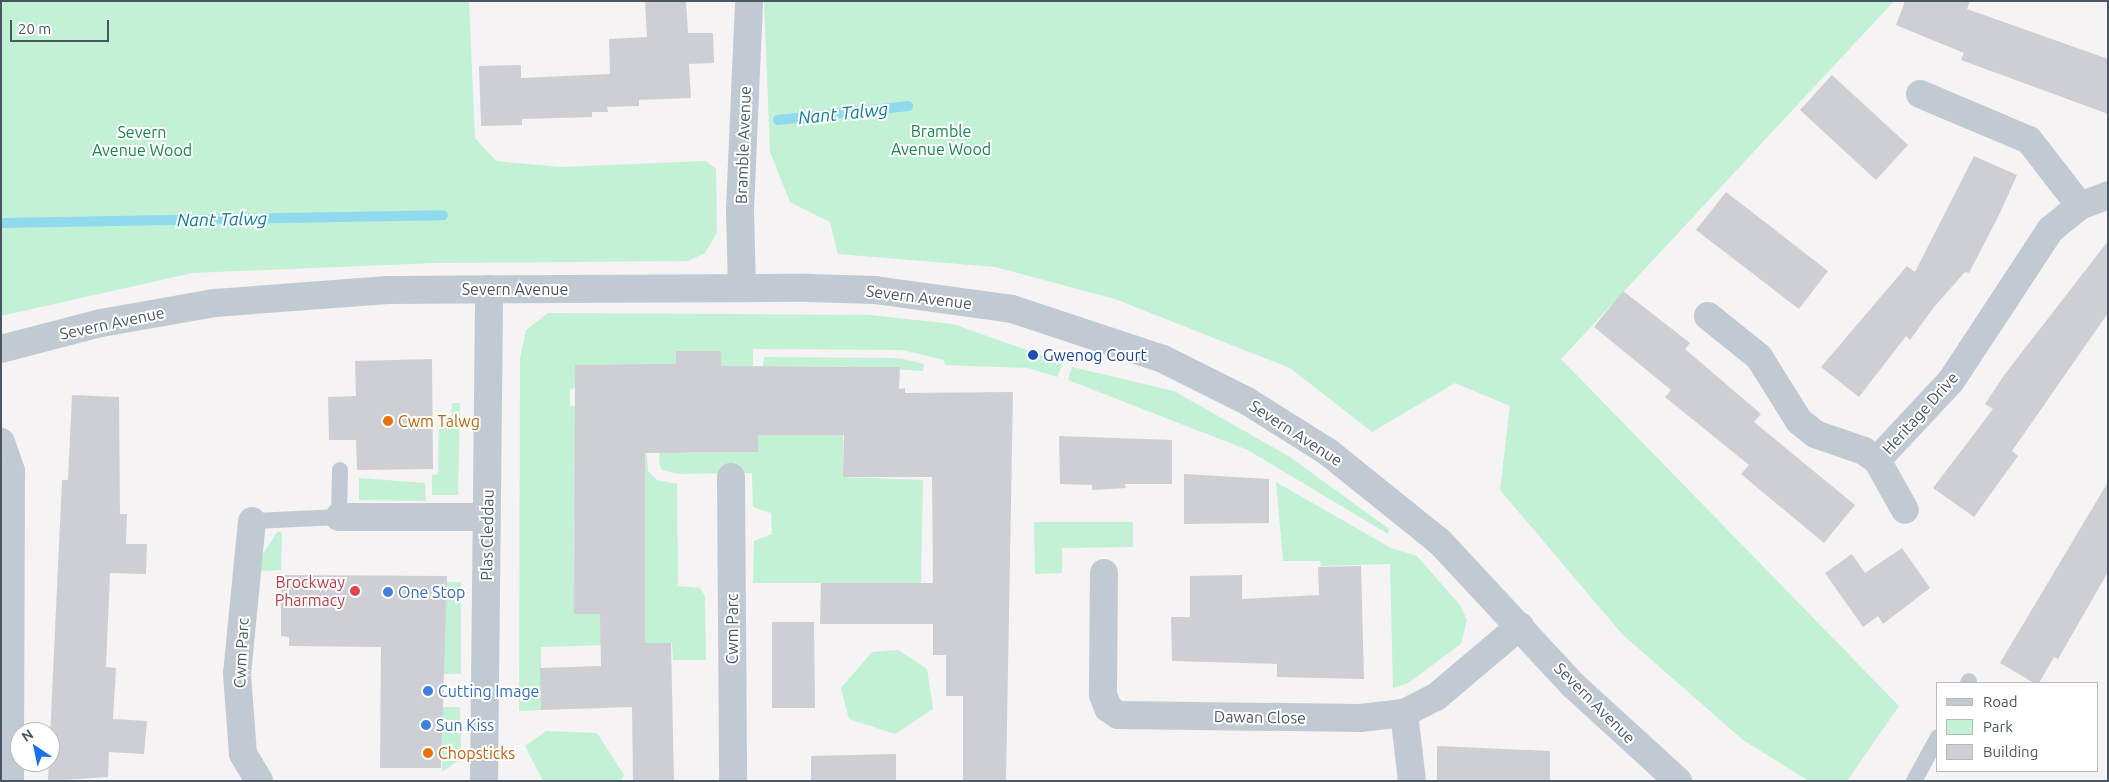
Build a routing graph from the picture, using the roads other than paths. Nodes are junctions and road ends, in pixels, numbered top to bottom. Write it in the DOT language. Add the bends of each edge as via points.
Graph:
graph roads {
  1 [pos="749,1"];
  2 [pos="1920,94"];
  3 [pos="2108,195"];
  4 [pos="2080,206"];
  5 [pos="742,288"];
  6 [pos="489,289"];
  7 [pos="1708,316"];
  8 [pos="1,348"];
  9 [pos="1,442"];
  10 [pos="1877,460"];
  11 [pos="340,470"];
  12 [pos="731,477"];
  13 [pos="1905,510"];
  14 [pos="339,517"];
  15 [pos="486,518"];
  16 [pos="252,520"];
  17 [pos="1104,573"];
  18 [pos="1520,626"];
  19 [pos="4,680"];
  20 [pos="1404,713"];
  21 [pos="1936,741"];
  22 [pos="10,781"];
  23 [pos="259,781"];
  24 [pos="484,781"];
  25 [pos="733,781"];
  26 [pos="1412,781"];
  27 [pos="1678,781"];
  28 [pos="1914,781"];
  1 -- 5 [label="street, Bramble Avenue" via="740,209"];
  2 -- 4 [label="street" via="2029,140"];
  3 -- 4 [label="street, Heritage Drive"];
  4 -- 10 [label="street, Heritage Drive" via="2063,217 2034,249 1951,381"];
  5 -- 6 [label="street, Severn Avenue"];
  5 -- 18 [label="street, Severn Avenue" via="875,290 1012,309 1163,359 1254,406 1363,477 1440,542"];
  6 -- 8 [label="street, Severn Avenue" via="363,291 214,303 101,323"];
  6 -- 15 [label="street, Plas Cleddau"];
  7 -- 10 [label="street, Heritage Drive" via="1759,356 1799,421 1815,434"];
  9 -- 19 [label="street" via="11,471"];
  10 -- 13 [label="street"];
  11 -- 14 [label="lane"];
  12 -- 25 [label="street, Cwm Parc"];
  14 -- 15 [label="street"];
  14 -- 16 [label="lane"];
  15 -- 24 [label="street, Plas Cleddau"];
  16 -- 23 [label="street, Cwm Parc" via="238,674 243,754"];
  17 -- 20 [label="street, Dawan Close" via="1103,695 1108,708 1118,715 1360,718"];
  18 -- 20 [label="street, Dawan Close" via="1436,697"];
  18 -- 27 [label="street, Severn Avenue" via="1603,714"];
  19 -- 22 [label="street"];
  20 -- 26 [label="street"];
  21 -- 28 [label="lane"];
}
